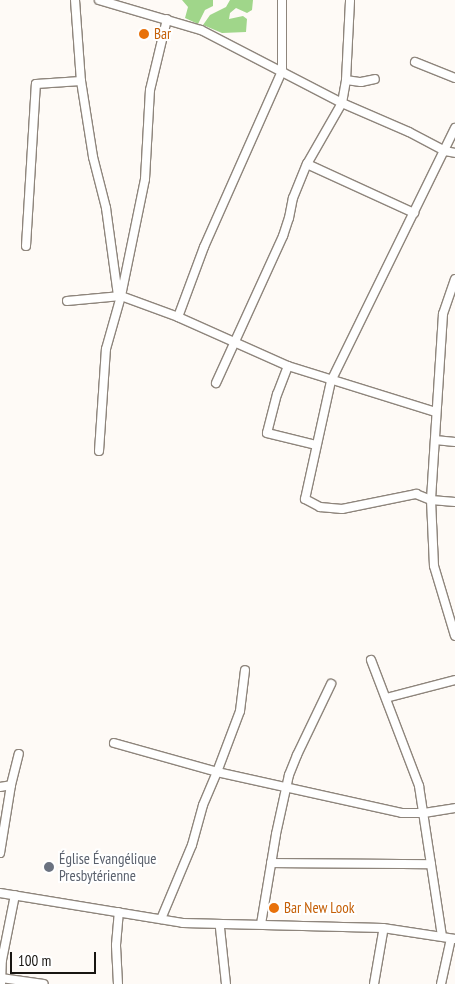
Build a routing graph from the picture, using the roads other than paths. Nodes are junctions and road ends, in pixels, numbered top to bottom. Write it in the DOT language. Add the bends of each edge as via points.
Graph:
graph roads {
  1 [pos="74,0"];
  2 [pos="99,0"];
  3 [pos="282,0"];
  4 [pos="350,0"];
  5 [pos="113,1"];
  6 [pos="128,4"];
  7 [pos="168,19"];
  8 [pos="415,62"];
  9 [pos="282,71"];
  10 [pos="455,78"];
  11 [pos="375,79"];
  12 [pos="346,80"];
  13 [pos="81,81"];
  14 [pos="342,103"];
  15 [pos="455,128"];
  16 [pos="446,151"];
  17 [pos="455,155"];
  18 [pos="307,164"];
  19 [pos="414,212"];
  20 [pos="26,246"];
  21 [pos="455,279"];
  22 [pos="120,296"];
  23 [pos="68,301"];
  24 [pos="178,317"];
  25 [pos="233,342"];
  26 [pos="288,366"];
  27 [pos="330,381"];
  28 [pos="216,383"];
  29 [pos="436,412"];
  30 [pos="435,440"];
  31 [pos="455,442"];
  32 [pos="316,445"];
  33 [pos="99,451"];
  34 [pos="431,500"];
  35 [pos="455,502"];
  36 [pos="455,636"];
  37 [pos="370,660"];
  38 [pos="245,670"];
  39 [pos="455,680"];
  40 [pos="331,684"];
  41 [pos="386,698"];
  42 [pos="114,743"];
  43 [pos="19,754"];
  44 [pos="217,772"];
  45 [pos="11,785"];
  46 [pos="0,787"];
  47 [pos="286,787"];
  48 [pos="455,808"];
  49 [pos="424,813"];
  50 [pos="0,853"];
  51 [pos="271,863"];
  52 [pos="431,864"];
  53 [pos="0,893"];
  54 [pos="15,895"];
  55 [pos="119,912"];
  56 [pos="161,919"];
  57 [pos="183,923"];
  58 [pos="261,924"];
  59 [pos="220,928"];
  60 [pos="383,932"];
  61 [pos="442,936"];
  62 [pos="453,942"];
  63 [pos="1,981"];
  64 [pos="44,984"];
  65 [pos="118,984"];
  66 [pos="226,984"];
  67 [pos="374,984"];
  68 [pos="441,984"];
  1 -- 13 [label="street"];
  2 -- 5 [label="street"];
  3 -- 9 [label="street"];
  4 -- 12 [label="street"];
  5 -- 6 [label="street"];
  6 -- 7 [label="street"];
  7 -- 9 [label="street" via="201,30"];
  7 -- 22 [label="street" via="150,90 145,179"];
  8 -- 10 [label="street"];
  9 -- 14 [label="street"];
  9 -- 24 [label="street" via="204,246"];
  11 -- 12 [label="street" via="361,82"];
  12 -- 14 [label="street"];
  13 -- 20 [label="street" via="36,84"];
  13 -- 22 [label="street"];
  14 -- 16 [label="street"];
  14 -- 18 [label="street"];
  15 -- 16 [label="street"];
  16 -- 17 [label="street"];
  16 -- 19 [label="street"];
  18 -- 19 [label="street"];
  18 -- 25 [label="street" via="282,236"];
  19 -- 27 [label="street"];
  21 -- 29 [label="street" via="443,314"];
  22 -- 23 [label="street"];
  22 -- 24 [label="street"];
  22 -- 33 [label="street" via="106,348"];
  24 -- 25 [label="street"];
  25 -- 26 [label="street"];
  25 -- 28 [label="street"];
  26 -- 27 [label="street"];
  26 -- 32 [label="street" via="267,433"];
  27 -- 29 [label="street"];
  27 -- 32 [label="street"];
  29 -- 30 [label="street"];
  30 -- 31 [label="street"];
  30 -- 34 [label="street"];
  32 -- 34 [label="street" via="305,499 320,507 342,509 416,494"];
  34 -- 35 [label="street"];
  34 -- 36 [label="street" via="434,566"];
  37 -- 41 [label="street"];
  38 -- 44 [label="street" via="240,711"];
  39 -- 41 [label="street"];
  40 -- 47 [label="street" via="297,754"];
  41 -- 49 [label="street" via="419,786"];
  42 -- 44 [label="street"];
  43 -- 45 [label="street"];
  44 -- 47 [label="street"];
  44 -- 56 [label="street" via="192,845"];
  45 -- 46 [label="street"];
  45 -- 50 [label="street"];
  47 -- 49 [label="street" via="402,813"];
  47 -- 51 [label="street"];
  48 -- 49 [label="street"];
  49 -- 52 [label="street"];
  51 -- 52 [label="street"];
  51 -- 58 [label="street"];
  52 -- 61 [label="street"];
  53 -- 54 [label="street"];
  54 -- 55 [label="street"];
  54 -- 63 [label="street"];
  55 -- 56 [label="street"];
  55 -- 65 [label="street" via="116,945"];
  56 -- 57 [label="street"];
  57 -- 58 [label="street"];
  57 -- 59 [label="street"];
  58 -- 61 [label="street" via="383,928"];
  59 -- 60 [label="street"];
  59 -- 66 [label="street"];
  60 -- 62 [label="street"];
  60 -- 67 [label="street"];
  61 -- 62 [label="street"];
  62 -- 68 [label="street"];
  63 -- 64 [label="street"];
}
